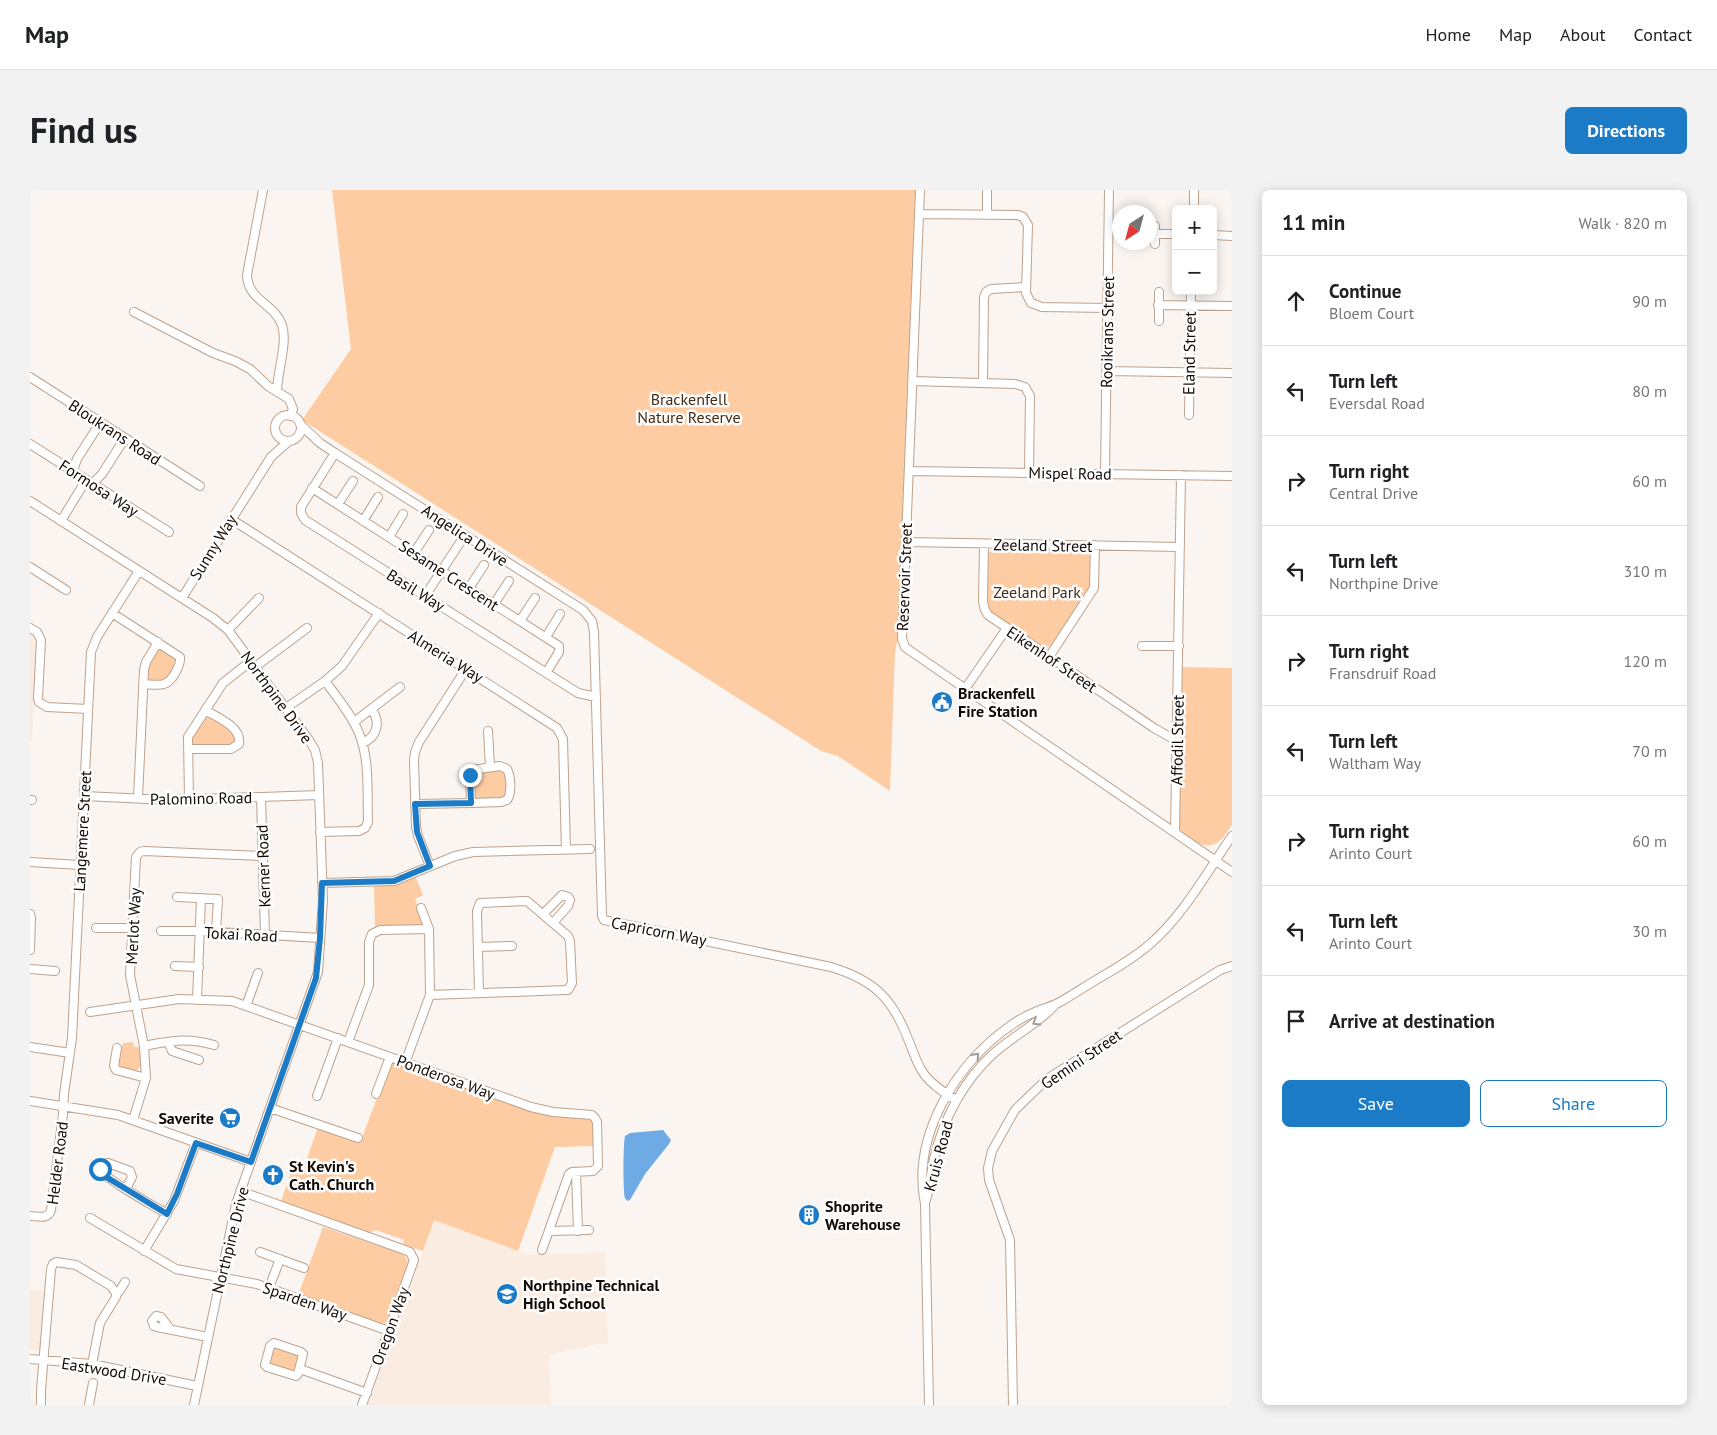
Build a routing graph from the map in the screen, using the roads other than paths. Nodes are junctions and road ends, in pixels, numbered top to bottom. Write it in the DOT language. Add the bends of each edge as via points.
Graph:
graph roads {
  1 [pos="264,190"];
  2 [pos="920,190"];
  3 [pos="987,190"];
  4 [pos="1109,190"];
  5 [pos="1194,190"];
  6 [pos="1194,205"];
  7 [pos="919,214"];
  8 [pos="987,215"];
  9 [pos="1157,230"];
  10 [pos="1172,233"];
  11 [pos="1217,235"];
  12 [pos="1232,236"];
  13 [pos="1026,287"];
  14 [pos="1158,292"];
  15 [pos="1191,295"];
  16 [pos="1158,305"];
  17 [pos="1190,306"];
  18 [pos="1232,306"];
  19 [pos="1108,308"];
  20 [pos="134,312"];
  21 [pos="1158,320"];
  22 [pos="1107,371"];
  23 [pos="1188,372"];
  24 [pos="1232,373"];
  25 [pos="30,378"];
  26 [pos="912,381"];
  27 [pos="983,383"];
  28 [pos="277,392"];
  29 [pos="1189,415"];
  30 [pos="290,416"];
  31 [pos="100,422"];
  32 [pos="300,424"];
  33 [pos="278,435"];
  34 [pos="297,437"];
  35 [pos="125,438"];
  36 [pos="289,441"];
  37 [pos="320,443"];
  38 [pos="30,444"];
  39 [pos="335,453"];
  40 [pos="271,457"];
  41 [pos="73,471"];
  42 [pos="909,471"];
  43 [pos="1029,473"];
  44 [pos="1106,474"];
  45 [pos="1181,475"];
  46 [pos="1232,476"];
  47 [pos="352,481"];
  48 [pos="89,482"];
  49 [pos="200,486"];
  50 [pos="312,488"];
  51 [pos="378,498"];
  52 [pos="30,501"];
  53 [pos="338,504"];
  54 [pos="403,514"];
  55 [pos="230,519"];
  56 [pos="61,521"];
  57 [pos="363,521"];
  58 [pos="429,530"];
  59 [pos="169,532"];
  60 [pos="465,535"];
  61 [pos="389,537"];
  62 [pos="906,542"];
  63 [pos="984,544"];
  64 [pos="1096,546"];
  65 [pos="1180,547"];
  66 [pos="414,553"];
  67 [pos="484,565"];
  68 [pos="30,567"];
  69 [pos="139,571"];
  70 [pos="442,571"];
  71 [pos="509,582"];
  72 [pos="469,588"];
  73 [pos="66,590"];
  74 [pos="425,596"];
  75 [pos="182,598"];
  76 [pos="259,598"];
  77 [pos="534,598"];
  78 [pos="494,604"];
  79 [pos="112,613"];
  80 [pos="379,613"];
  81 [pos="560,614"];
  82 [pos="520,621"];
  83 [pos="592,621"];
  84 [pos="30,628"];
  85 [pos="307,628"];
  86 [pos="1007,628"];
  87 [pos="228,630"];
  88 [pos="546,637"];
  89 [pos="158,642"];
  90 [pos="1142,646"];
  91 [pos="1178,646"];
  92 [pos="1049,657"];
  93 [pos="253,664"];
  94 [pos="466,669"];
  95 [pos="546,673"];
  96 [pos="324,681"];
  97 [pos="143,684"];
  98 [pos="400,687"];
  99 [pos="965,689"];
  100 [pos="596,697"];
  101 [pos="286,708"];
  102 [pos="88,709"];
  103 [pos="371,709"];
  104 [pos="206,710"];
  105 [pos="354,722"];
  106 [pos="488,731"];
  107 [pos="1177,741"];
  108 [pos="362,744"];
  109 [pos="188,749"];
  110 [pos="490,767"];
  111 [pos="319,795"];
  112 [pos="84,796"];
  113 [pos="261,797"];
  114 [pos="138,798"];
  115 [pos="189,799"];
  116 [pos="471,803"];
  117 [pos="415,804"];
  118 [pos="320,832"];
  119 [pos="1176,833"];
  120 [pos="1232,836"];
  121 [pos="590,849"];
  122 [pos="566,850"];
  123 [pos="263,856"];
  124 [pos="1215,860"];
  125 [pos="30,862"];
  126 [pos="80,865"];
  127 [pos="430,866"];
  128 [pos="1232,872"];
  129 [pos="322,883"];
  130 [pos="177,897"];
  131 [pos="201,898"];
  132 [pos="421,908"];
  133 [pos="30,914"];
  134 [pos="543,914"];
  135 [pos="554,923"];
  136 [pos="96,928"];
  137 [pos="132,928"];
  138 [pos="429,929"];
  139 [pos="161,931"];
  140 [pos="201,931"];
  141 [pos="216,932"];
  142 [pos="265,935"];
  143 [pos="320,938"];
  144 [pos="512,946"];
  145 [pos="478,947"];
  146 [pos="30,950"];
  147 [pos="176,966"];
  148 [pos="1232,966"];
  149 [pos="200,967"];
  150 [pos="30,969"];
  151 [pos="54,971"];
  152 [pos="258,974"];
  153 [pos="479,993"];
  154 [pos="430,995"];
  155 [pos="197,1000"];
  156 [pos="1056,1004"];
  157 [pos="137,1005"];
  158 [pos="246,1006"];
  159 [pos="90,1012"];
  160 [pos="300,1025"];
  161 [pos="338,1038"];
  162 [pos="168,1042"];
  163 [pos="348,1042"];
  164 [pos="214,1045"];
  165 [pos="144,1046"];
  166 [pos="30,1047"];
  167 [pos="117,1048"];
  168 [pos="70,1053"];
  169 [pos="390,1057"];
  170 [pos="199,1060"];
  171 [pos="406,1063"];
  172 [pos="146,1078"];
  173 [pos="376,1094"];
  174 [pos="947,1094"];
  175 [pos="317,1096"];
  176 [pos="956,1100"];
  177 [pos="30,1101"];
  178 [pos="64,1105"];
  179 [pos="270,1108"];
  180 [pos="132,1120"];
  181 [pos="358,1138"];
  182 [pos="196,1143"];
  183 [pos="251,1162"];
  184 [pos="576,1172"];
  185 [pos="126,1189"];
  186 [pos="240,1191"];
  187 [pos="925,1204"];
  188 [pos="167,1214"];
  189 [pos="30,1216"];
  190 [pos="90,1218"];
  191 [pos="578,1230"];
  192 [pos="589,1230"];
  193 [pos="549,1231"];
  194 [pos="144,1250"];
  195 [pos="542,1250"];
  196 [pos="260,1252"];
  197 [pos="280,1259"];
  198 [pos="304,1268"];
  199 [pos="220,1277"];
  200 [pos="125,1282"];
  201 [pos="269,1288"];
  202 [pos="116,1293"];
  203 [pos="170,1329"];
  204 [pos="389,1331"];
  205 [pos="208,1337"];
  206 [pos="30,1359"];
  207 [pos="44,1360"];
  208 [pos="92,1364"];
  209 [pos="300,1369"];
  210 [pos="94,1383"];
  211 [pos="198,1386"];
  212 [pos="366,1393"];
  213 [pos="41,1405"];
  214 [pos="89,1405"];
  215 [pos="194,1405"];
  216 [pos="362,1405"];
  217 [pos="929,1405"];
  218 [pos="1013,1405"];
  1 -- 28 [label="street" via="247,275 248,285 277,315 282,326 284,336"];
  2 -- 7 [label="street, Reservoir Street"];
  3 -- 8 [label="street"];
  4 -- 19 [label="street, Rooikrans Street"];
  5 -- 6 [label="street"];
  7 -- 8 [label="street"];
  7 -- 26 [label="street, Reservoir Street"];
  8 -- 13 [label="street" via="1018,215 1026,220"];
  9 -- 10 [label="street"];
  11 -- 12 [label="street"];
  13 -- 19 [label="street" via="1029,300 1039,307"];
  13 -- 27 [label="street" via="986,292"];
  14 -- 16 [label="street"];
  15 -- 17 [label="street, Eland Street"];
  16 -- 17 [label="street"];
  16 -- 21 [label="street"];
  17 -- 18 [label="street"];
  17 -- 23 [label="street, Eland Street"];
  19 -- 22 [label="street, Rooikrans Street"];
  20 -- 28 [label="street" via="250,368"];
  22 -- 23 [label="street"];
  22 -- 44 [label="street, Rooikrans Street"];
  23 -- 24 [label="street"];
  23 -- 29 [label="street, Eland Street"];
  25 -- 31 [label="street, Bloukrans Road"];
  26 -- 27 [label="street"];
  26 -- 42 [label="street, Reservoir Street"];
  27 -- 43 [label="street" via="1020,384 1029,390"];
  28 -- 30 [label="street" via="291,402"];
  30 -- 32 [label="street"];
  30 -- 33 [label="street" via="282,417 277,423"];
  31 -- 35 [label="street, Bloukrans Road"];
  31 -- 41 [label="street"];
  32 -- 34 [label="street"];
  32 -- 37 [label="street"];
  33 -- 36 [label="street"];
  33 -- 40 [label="street"];
  34 -- 36 [label="street"];
  34 -- 37 [label="street"];
  35 -- 48 [label="street" via="102,474"];
  35 -- 49 [label="street, Bloukrans Road"];
  36 -- 40 [label="street"];
  37 -- 39 [label="street, Angelica Drive"];
  38 -- 41 [label="street, Formosa Way"];
  39 -- 50 [label="street, Basil Way"];
  39 -- 60 [label="street, Angelica Drive"];
  40 -- 55 [label="street, Sunny Way"];
  41 -- 48 [label="street, Formosa Way"];
  42 -- 43 [label="street, Mispel Road"];
  42 -- 62 [label="street, Reservoir Street"];
  43 -- 44 [label="street, Mispel Road"];
  44 -- 45 [label="street, Mispel Road"];
  45 -- 46 [label="street, Mispel Road"];
  45 -- 65 [label="street, Affodil Street"];
  47 -- 53 [label="street"];
  48 -- 56 [label="street"];
  48 -- 59 [label="street, Formosa Way"];
  50 -- 53 [label="street, Sesame Crescent"];
  50 -- 74 [label="street, Basil Way" via="301,507 305,520"];
  51 -- 57 [label="street"];
  52 -- 56 [label="street, Northpine Drive"];
  53 -- 57 [label="street, Sesame Crescent"];
  54 -- 61 [label="street"];
  55 -- 75 [label="street, Sunny Way"];
  55 -- 80 [label="street, Almeria Way"];
  56 -- 69 [label="street, Northpine Drive"];
  57 -- 61 [label="street, Sesame Crescent"];
  58 -- 66 [label="street"];
  60 -- 70 [label="street"];
  60 -- 83 [label="street, Angelica Drive" via="583,610"];
  61 -- 66 [label="street, Sesame Crescent"];
  62 -- 63 [label="street, Zeeland Street"];
  62 -- 99 [label="street, Reservoir Street" via="903,644"];
  63 -- 64 [label="street, Zeeland Street"];
  63 -- 86 [label="street, Eikenhof Street" via="983,606 988,615"];
  64 -- 65 [label="street, Zeeland Street"];
  64 -- 92 [label="street" via="1094,588"];
  65 -- 91 [label="street, Affodil Street"];
  66 -- 70 [label="street, Sesame Crescent"];
  67 -- 72 [label="street"];
  68 -- 73 [label="street"];
  69 -- 75 [label="street, Northpine Drive"];
  69 -- 79 [label="street, Langemere Street"];
  70 -- 72 [label="street, Sesame Crescent"];
  70 -- 74 [label="street"];
  71 -- 78 [label="street"];
  72 -- 78 [label="street, Sesame Crescent"];
  74 -- 95 [label="street, Basil Way"];
  75 -- 87 [label="street, Northpine Drive"];
  76 -- 87 [label="street"];
  77 -- 82 [label="street"];
  78 -- 82 [label="street, Sesame Crescent"];
  79 -- 89 [label="street"];
  79 -- 102 [label="street, Langemere Street" via="91,652"];
  80 -- 94 [label="street, Almeria Way"];
  80 -- 96 [label="street" via="347,660"];
  81 -- 88 [label="street"];
  82 -- 88 [label="street, Sesame Crescent"];
  83 -- 100 [label="street, Capricorn Way"];
  84 -- 102 [label="street" via="41,640 39,702 45,706"];
  85 -- 93 [label="street"];
  86 -- 92 [label="street, Eikenhof Street"];
  86 -- 99 [label="street"];
  87 -- 93 [label="street, Northpine Drive"];
  88 -- 95 [label="street, Sesame Crescent" via="560,649"];
  89 -- 97 [label="street" via="145,665"];
  89 -- 97 [label="street" via="177,654 180,663 166,683"];
  90 -- 91 [label="street"];
  91 -- 107 [label="street, Affodil Street"];
  92 -- 107 [label="street, Eikenhof Street"];
  93 -- 101 [label="street, Northpine Drive"];
  93 -- 104 [label="street" via="223,683"];
  94 -- 117 [label="street" via="417,747 414,760"];
  94 -- 122 [label="street, Almeria Way" via="560,731 563,739"];
  95 -- 100 [label="street, Basil Way" via="578,693"];
  96 -- 101 [label="street"];
  96 -- 105 [label="street"];
  97 -- 114 [label="street"];
  98 -- 103 [label="street"];
  99 -- 119 [label="street, Reservoir Street"];
  100 -- 174 [label="street, Capricorn Way" via="604,920 831,967 866,980 892,1005 923,1073"];
  101 -- 111 [label="street, Northpine Drive" via="315,750"];
  102 -- 112 [label="street, Langemere Street"];
  103 -- 105 [label="street"];
  103 -- 108 [label="street" via="377,719 376,730 370,740"];
  104 -- 109 [label="street" via="188,737"];
  104 -- 109 [label="street" via="231,727 239,737 239,744 231,749"];
  105 -- 108 [label="street"];
  106 -- 110 [label="street"];
  107 -- 119 [label="street, Affodil Street"];
  108 -- 118 [label="street" via="368,822 359,831"];
  109 -- 115 [label="street"];
  110 -- 116 [label="street" via="471,771"];
  110 -- 116 [label="street" via="503,767 508,771 508,798 502,802"];
  111 -- 113 [label="street, Palomino Road"];
  111 -- 118 [label="street, Northpine Drive"];
  112 -- 114 [label="street, Palomino Road"];
  112 -- 126 [label="street, Langemere Street"];
  113 -- 115 [label="street, Palomino Road"];
  113 -- 123 [label="street, Kerner Road"];
  114 -- 115 [label="street, Palomino Road"];
  116 -- 117 [label="street"];
  117 -- 127 [label="street" via="417,832"];
  118 -- 129 [label="street, Northpine Drive"];
  119 -- 124 [label="street, Reservoir Street"];
  120 -- 124 [label="street, Kruis Road"];
  121 -- 122 [label="street"];
  122 -- 127 [label="street" via="473,852"];
  123 -- 137 [label="street, Merlot Way" via="140,852 136,859"];
  123 -- 142 [label="street, Kerner Road"];
  124 -- 128 [label="street"];
  124 -- 156 [label="street, Kruis Road" via="1170,925 1151,944"];
  125 -- 126 [label="street"];
  126 -- 168 [label="street, Langemere Street"];
  127 -- 129 [label="street" via="394,881"];
  129 -- 143 [label="street, Northpine Drive"];
  130 -- 131 [label="street"];
  131 -- 140 [label="street"];
  131 -- 141 [label="street" via="218,899"];
  132 -- 138 [label="street"];
  133 -- 146 [label="street"];
  134 -- 135 [label="street"];
  134 -- 135 [label="street" via="558,897 568,897 568,906"];
  134 -- 145 [label="street" via="524,900 482,902 477,908"];
  135 -- 153 [label="street" via="570,941 570,989"];
  136 -- 137 [label="street"];
  137 -- 157 [label="street, Merlot Way" via="131,980"];
  138 -- 154 [label="street"];
  138 -- 163 [label="street" via="380,930 372,934 369,942 369,984"];
  139 -- 140 [label="street, Tokai Road"];
  140 -- 141 [label="street, Tokai Road"];
  140 -- 149 [label="street"];
  141 -- 142 [label="street, Tokai Road"];
  142 -- 143 [label="street, Tokai Road"];
  143 -- 160 [label="street, Northpine Drive" via="316,978"];
  144 -- 145 [label="street"];
  145 -- 153 [label="street"];
  147 -- 149 [label="street"];
  148 -- 218 [label="street, Gemini Street" via="1220,970 1047,1079 1020,1104 998,1140 990,1159 989,1174 1010,1240"];
  149 -- 155 [label="street"];
  150 -- 151 [label="street"];
  152 -- 158 [label="street"];
  153 -- 154 [label="street"];
  154 -- 171 [label="street"];
  155 -- 157 [label="street, Ponderosa Way" via="176,999"];
  155 -- 158 [label="street, Ponderosa Way"];
  174 -- 156 [label="street, Kruis Road, one-way" via="990,1042 1033,1012"];
  156 -- 176 [label="street, Kruis Road, one-way" via="993,1054"];
  157 -- 159 [label="street, Ponderosa Way"];
  157 -- 165 [label="street, Merlot Way"];
  158 -- 160 [label="street, Ponderosa Way"];
  160 -- 161 [label="street, Ponderosa Way"];
  160 -- 179 [label="street, Northpine Drive"];
  161 -- 163 [label="street, Ponderosa Way"];
  161 -- 175 [label="street"];
  162 -- 164 [label="street" via="198,1040"];
  162 -- 165 [label="street"];
  162 -- 170 [label="street" via="172,1051"];
  163 -- 169 [label="street, Ponderosa Way"];
  165 -- 172 [label="street, Merlot Way"];
  166 -- 168 [label="street"];
  167 -- 172 [label="street" via="116,1070"];
  168 -- 178 [label="street, Langemere Street"];
  169 -- 171 [label="street, Ponderosa Way"];
  169 -- 173 [label="street"];
  171 -- 184 [label="street, Ponderosa Way" via="531,1107 594,1116 597,1122 598,1166 593,1170"];
  172 -- 180 [label="street, Merlot Way"];
  174 -- 176 [label="street"];
  174 -- 187 [label="street, Kruis Road" via="932,1129 924,1163 922,1190"];
  176 -- 187 [label="street, Kruis Road" via="941,1135"];
  177 -- 178 [label="street"];
  178 -- 180 [label="street"];
  178 -- 189 [label="street, Helder Road" via="51,1210 44,1217"];
  179 -- 181 [label="street"];
  179 -- 183 [label="street, Northpine Drive"];
  180 -- 182 [label="street"];
  182 -- 183 [label="street"];
  182 -- 188 [label="street"];
  183 -- 186 [label="street, Northpine Drive"];
  184 -- 191 [label="street"];
  184 -- 193 [label="street" via="570,1174"];
  185 -- 188 [label="street"];
  186 -- 199 [label="street, Northpine Drive"];
  186 -- 204 [label="street, Oregon Way" via="412,1254 414,1260"];
  187 -- 217 [label="street, Kruis Road"];
  188 -- 194 [label="street"];
  190 -- 194 [label="street, Sparden Way"];
  191 -- 192 [label="street"];
  191 -- 193 [label="street"];
  193 -- 195 [label="street"];
  194 -- 199 [label="street, Sparden Way" via="176,1269"];
  196 -- 197 [label="street"];
  197 -- 198 [label="street"];
  197 -- 201 [label="street"];
  199 -- 201 [label="street, Sparden Way"];
  199 -- 205 [label="street, Northpine Drive"];
  200 -- 202 [label="street"];
  201 -- 204 [label="street, Sparden Way"];
  202 -- 207 [label="street" via="114,1288 76,1265 53,1264"];
  202 -- 208 [label="street" via="100,1323"];
  203 -- 205 [label="street"];
  204 -- 212 [label="street, Oregon Way"];
  205 -- 211 [label="street, Northpine Drive"];
  206 -- 207 [label="street, Eastwood Drive"];
  207 -- 208 [label="street, Eastwood Drive"];
  207 -- 213 [label="street"];
  208 -- 211 [label="street, Eastwood Drive"];
  209 -- 209 [label="street" via="304,1358 302,1353 271,1344 264,1361 266,1366 294,1377"];
  209 -- 212 [label="street"];
  210 -- 214 [label="street"];
  211 -- 215 [label="street, Northpine Drive"];
  212 -- 216 [label="street, Oregon Way"];
}
